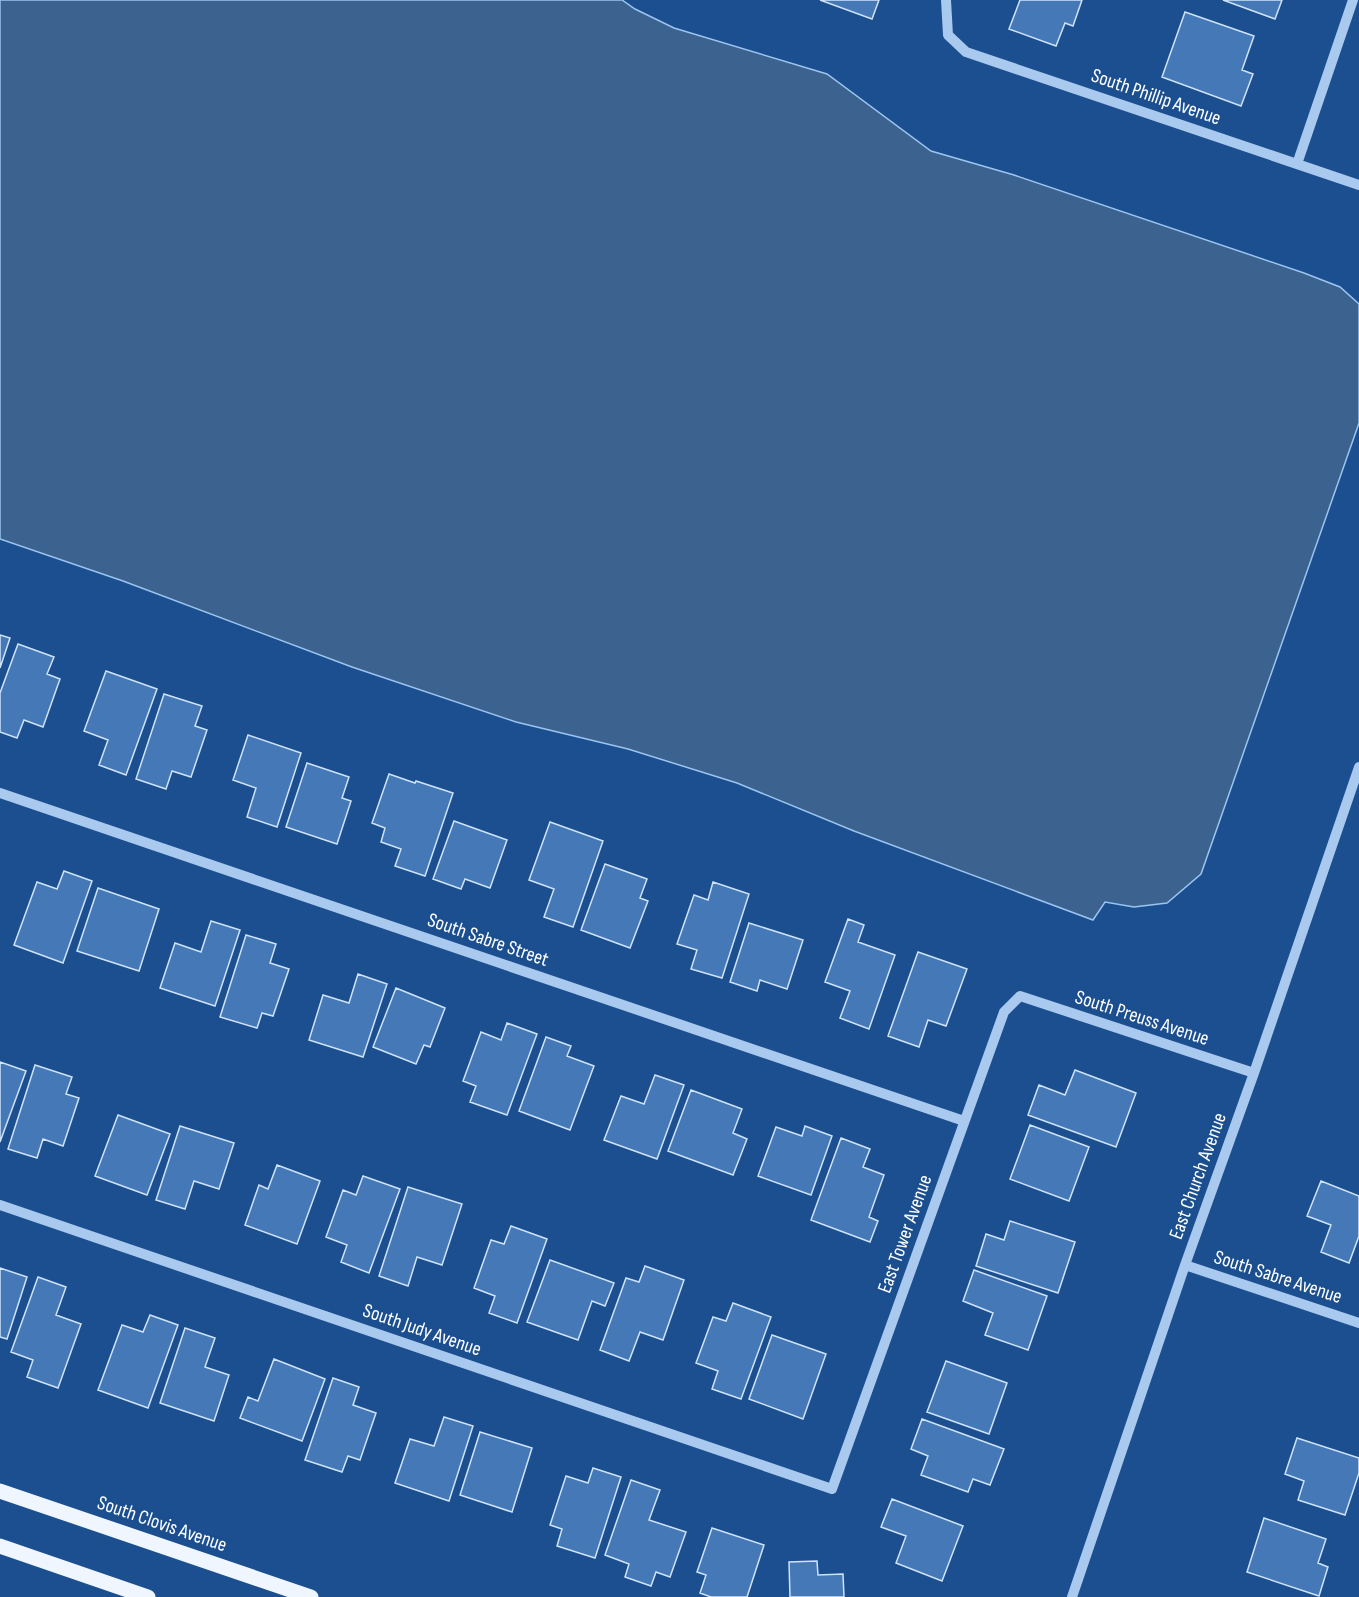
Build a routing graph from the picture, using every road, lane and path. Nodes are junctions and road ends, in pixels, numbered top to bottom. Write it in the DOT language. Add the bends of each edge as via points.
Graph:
graph roads {
  1 [pos="946,0"];
  2 [pos="1353,0"];
  3 [pos="1297,164"];
  4 [pos="1359,185"];
  5 [pos="1359,767"];
  6 [pos="0,792"];
  7 [pos="1020,996"];
  8 [pos="1254,1073"];
  9 [pos="964,1121"];
  10 [pos="0,1205"];
  11 [pos="1185,1265"];
  12 [pos="1359,1323"];
  13 [pos="832,1489"];
  14 [pos="0,1491"];
  15 [pos="0,1546"];
  16 [pos="147,1597"];
  17 [pos="311,1597"];
  18 [pos="1072,1597"];
  1 -- 3 [label="street, South Phillip Avenue" via="948,35 966,52"];
  2 -- 3 [label="street"];
  3 -- 4 [label="street, South Phillip Avenue"];
  5 -- 8 [label="street, East Church Avenue"];
  6 -- 9 [label="street, South Sabre Street"];
  7 -- 8 [label="street, South Preuss Avenue"];
  7 -- 9 [label="street, East Tower Avenue" via="1004,1012"];
  8 -- 11 [label="street, East Church Avenue"];
  9 -- 13 [label="street, East Tower Avenue"];
  10 -- 13 [label="street, South Judy Avenue"];
  11 -- 12 [label="street, South Sabre Avenue"];
  11 -- 18 [label="street, East Church Avenue"];
  14 -- 17 [label="main road, South Clovis Avenue"];
  15 -- 16 [label="main road"];
}
